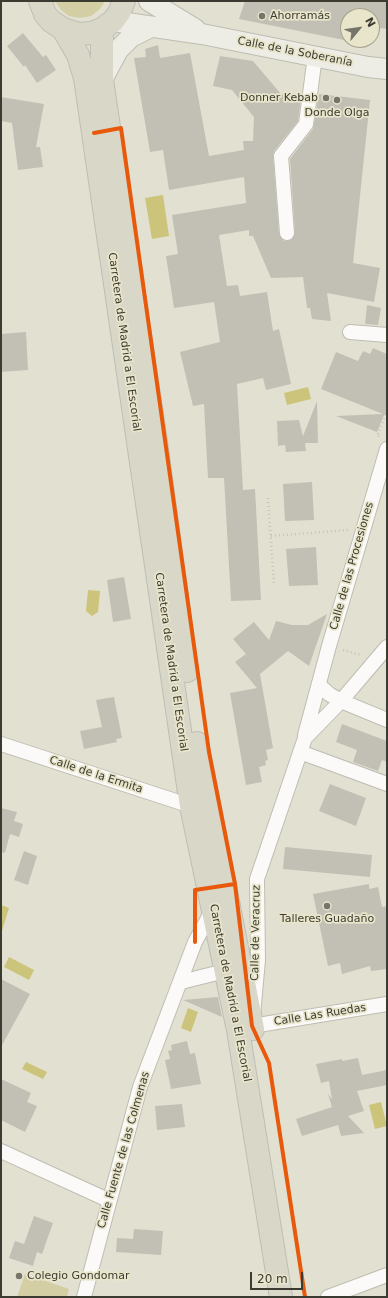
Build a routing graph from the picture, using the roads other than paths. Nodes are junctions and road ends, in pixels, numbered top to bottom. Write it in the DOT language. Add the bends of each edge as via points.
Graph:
graph roads {
  1 [pos="40,1"];
  2 [pos="124,1"];
  3 [pos="149,1"];
  4 [pos="107,25"];
  5 [pos="151,27"];
  6 [pos="63,29"];
  7 [pos="202,34"];
  8 [pos="315,56"];
  9 [pos="387,69"];
  10 [pos="102,80"];
  11 [pos="287,233"];
  12 [pos="350,332"];
  13 [pos="387,335"];
  14 [pos="387,448"];
  15 [pos="387,647"];
  16 [pos="319,684"];
  17 [pos="341,701"];
  18 [pos="387,720"];
  19 [pos="305,738"];
  20 [pos="1,744"];
  21 [pos="300,752"];
  22 [pos="387,784"];
  23 [pos="191,806"];
  24 [pos="213,909"];
  25 [pos="225,971"];
  26 [pos="181,982"];
  27 [pos="387,1004"];
  28 [pos="252,1026"];
  29 [pos="1,1151"];
  30 [pos="108,1200"];
  31 [pos="387,1275"];
  32 [pos="84,1297"];
  33 [pos="281,1297"];
  34 [pos="294,1297"];
  35 [pos="328,1297"];
  1 -- 6 [label="highway" via="45,14"];
  2 -- 4 [label="highway" via="119,13"];
  3 -- 7 [label="main road, Calle de la Soberanía"];
  4 -- 5 [label="main road, Calle de la Soberanía"];
  4 -- 6 [label="highway" via="91,33 79,34"];
  4 -- 10 [label="highway, Carretera de Madrid a El Escorial"];
  5 -- 7 [label="main road, Calle de la Soberanía"];
  5 -- 10 [label="main road" via="131,37 118,50"];
  6 -- 23 [label="highway, Carretera de Madrid a El Escorial" via="78,55 85,78 93,126"];
  7 -- 8 [label="main road, Calle de la Soberanía"];
  8 -- 9 [label="main road, Calle de la Soberanía"];
  8 -- 11 [label="street" via="306,124 281,156"];
  10 -- 28 [label="highway, Carretera de Madrid a El Escorial" via="156,442 198,755 226,885"];
  12 -- 13 [label="street"];
  14 -- 16 [label="street, Calle de las Procesiones"];
  15 -- 17 [label="street, Calle de Veracruz"];
  16 -- 17 [label="street"];
  16 -- 19 [label="street, Calle de Veracruz"];
  17 -- 18 [label="street"];
  17 -- 19 [label="street, Calle de Veracruz"];
  19 -- 21 [label="street, Calle de Veracruz"];
  20 -- 23 [label="street, Calle de la Ermita"];
  21 -- 22 [label="street"];
  21 -- 28 [label="street, Calle de Veracruz" via="257,879 258,960"];
  23 -- 24 [label="highway, Carretera de Madrid a El Escorial"];
  24 -- 25 [label="highway, Carretera de Madrid a El Escorial"];
  24 -- 26 [label="street, Calle Fuente de las Colmenas" via="195,942"];
  25 -- 26 [label="street"];
  25 -- 33 [label="highway, Carretera de Madrid a El Escorial" via="238,1030"];
  26 -- 30 [label="street, Calle Fuente de las Colmenas" via="140,1087"];
  27 -- 28 [label="street, Calle Las Ruedas"];
  28 -- 34 [label="highway, Carretera de Madrid a El Escorial"];
  29 -- 30 [label="street"];
  30 -- 32 [label="street, Calle Fuente de las Colmenas"];
  31 -- 35 [label="street"];
}
